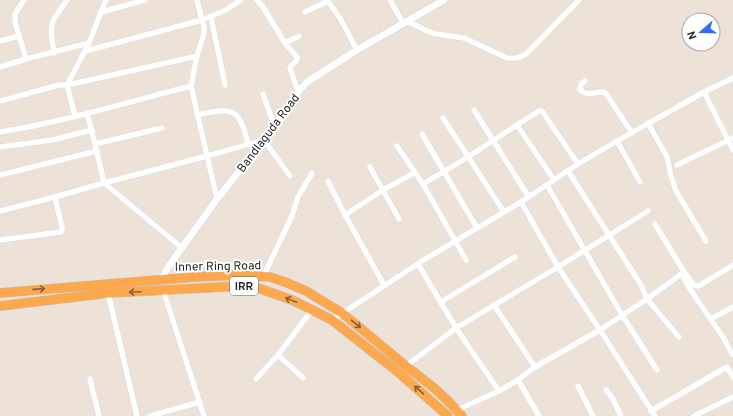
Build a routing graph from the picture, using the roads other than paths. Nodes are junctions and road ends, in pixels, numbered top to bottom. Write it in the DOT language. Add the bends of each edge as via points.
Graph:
graph roads {
  1 [pos="24,0"];
  2 [pos="67,0"];
  3 [pos="106,0"];
  4 [pos="144,0"];
  5 [pos="197,0"];
  6 [pos="241,0"];
  7 [pos="257,0"];
  8 [pos="390,0"];
  9 [pos="443,0"];
  10 [pos="579,0"];
  11 [pos="327,1"];
  12 [pos="100,12"];
  13 [pos="305,12"];
  14 [pos="210,17"];
  15 [pos="202,20"];
  16 [pos="405,22"];
  17 [pos="19,36"];
  18 [pos="298,36"];
  19 [pos="0,41"];
  20 [pos="285,42"];
  21 [pos="90,43"];
  22 [pos="357,50"];
  23 [pos="86,51"];
  24 [pos="54,53"];
  25 [pos="197,56"];
  26 [pos="26,60"];
  27 [pos="0,67"];
  28 [pos="733,78"];
  29 [pos="585,81"];
  30 [pos="67,85"];
  31 [pos="226,85"];
  32 [pos="191,86"];
  33 [pos="298,92"];
  34 [pos="704,92"];
  35 [pos="264,94"];
  36 [pos="0,101"];
  37 [pos="474,110"];
  38 [pos="86,113"];
  39 [pos="197,115"];
  40 [pos="75,116"];
  41 [pos="444,118"];
  42 [pos="648,123"];
  43 [pos="274,125"];
  44 [pos="517,125"];
  45 [pos="162,128"];
  46 [pos="92,130"];
  47 [pos="0,132"];
  48 [pos="632,133"];
  49 [pos="422,134"];
  50 [pos="730,139"];
  51 [pos="264,140"];
  52 [pos="494,140"];
  53 [pos="617,141"];
  54 [pos="95,144"];
  55 [pos="248,144"];
  56 [pos="396,146"];
  57 [pos="0,147"];
  58 [pos="733,150"];
  59 [pos="97,151"];
  60 [pos="207,156"];
  61 [pos="468,157"];
  62 [pos="578,164"];
  63 [pos="677,165"];
  64 [pos="370,167"];
  65 [pos="568,170"];
  66 [pos="444,171"];
  67 [pos="312,173"];
  68 [pos="414,173"];
  69 [pos="0,175"];
  70 [pos="290,176"];
  71 [pos="554,180"];
  72 [pos="328,181"];
  73 [pos="104,182"];
  74 [pos="640,182"];
  75 [pos="423,184"];
  76 [pos="547,185"];
  77 [pos="383,190"];
  78 [pos="528,196"];
  79 [pos="55,197"];
  80 [pos="217,199"];
  81 [pos="521,202"];
  82 [pos="0,211"];
  83 [pos="648,211"];
  84 [pos="504,212"];
  85 [pos="345,215"];
  86 [pos="399,219"];
  87 [pos="655,224"];
  88 [pos="477,228"];
  89 [pos="609,235"];
  90 [pos="0,240"];
  91 [pos="455,240"];
  92 [pos="706,240"];
  93 [pos="182,248"];
  94 [pos="584,251"];
  95 [pos="515,257"];
  96 [pos="466,260"];
  97 [pos="418,264"];
  98 [pos="733,265"];
  99 [pos="558,267"];
  100 [pos="683,273"];
  101 [pos="263,277"];
  102 [pos="162,280"];
  103 [pos="384,286"];
  104 [pos="163,290"];
  105 [pos="0,293"];
  106 [pos="108,293"];
  107 [pos="647,299"];
  108 [pos="441,302"];
  109 [pos="494,305"];
  110 [pos="0,306"];
  111 [pos="733,307"];
  112 [pos="312,310"];
  113 [pos="342,313"];
  114 [pos="622,315"];
  115 [pos="711,319"];
  116 [pos="332,320"];
  117 [pos="456,328"];
  118 [pos="600,330"];
  119 [pos="679,337"];
  120 [pos="731,344"];
  121 [pos="732,354"];
  122 [pos="278,355"];
  123 [pos="406,366"];
  124 [pos="535,367"];
  125 [pos="657,370"];
  126 [pos="733,375"];
  127 [pos="303,378"];
  128 [pos="90,379"];
  129 [pos="256,379"];
  130 [pos="518,380"];
  131 [pos="578,386"];
  132 [pos="606,390"];
  133 [pos="499,391"];
  134 [pos="733,396"];
  135 [pos="200,402"];
  136 [pos="652,411"];
  137 [pos="460,413"];
  138 [pos="99,416"];
  139 [pos="137,416"];
  140 [pos="150,416"];
  141 [pos="204,416"];
  142 [pos="448,416"];
  143 [pos="539,416"];
  144 [pos="594,416"];
  145 [pos="621,416"];
  146 [pos="655,416"];
  147 [pos="694,416"];
  1 -- 17 [label="street" via="15,14"];
  2 -- 24 [label="street" via="52,24"];
  3 -- 12 [label="street"];
  4 -- 12 [label="street"];
  5 -- 15 [label="street"];
  6 -- 14 [label="street"];
  7 -- 20 [label="street"];
  8 -- 16 [label="street"];
  9 -- 16 [label="street, Bandlaguda Road"];
  10 -- 16 [label="street" via="526,54 514,59 464,38 436,34"];
  11 -- 13 [label="street"];
  11 -- 22 [label="street" via="340,18"];
  12 -- 21 [label="street"];
  14 -- 15 [label="street"];
  14 -- 31 [label="street"];
  15 -- 23 [label="street"];
  15 -- 25 [label="street" via="204,34"];
  16 -- 22 [label="street, Bandlaguda Road"];
  17 -- 19 [label="street"];
  17 -- 26 [label="street"];
  18 -- 20 [label="street"];
  20 -- 33 [label="street" via="297,57 290,68"];
  21 -- 23 [label="street"];
  21 -- 24 [label="street"];
  22 -- 33 [label="street, Bandlaguda Road" via="307,82"];
  23 -- 30 [label="street"];
  24 -- 26 [label="street"];
  25 -- 30 [label="street"];
  25 -- 32 [label="street"];
  26 -- 27 [label="street"];
  28 -- 34 [label="street"];
  29 -- 48 [label="street" via="581,84 582,92 607,94"];
  30 -- 36 [label="street"];
  30 -- 40 [label="street"];
  32 -- 38 [label="street"];
  32 -- 39 [label="street"];
  33 -- 43 [label="street, Bandlaguda Road"];
  34 -- 42 [label="street"];
  34 -- 50 [label="street"];
  35 -- 43 [label="street"];
  37 -- 52 [label="street"];
  38 -- 40 [label="street"];
  38 -- 46 [label="street"];
  39 -- 55 [label="street" via="227,110 236,113"];
  39 -- 60 [label="street"];
  40 -- 47 [label="street"];
  41 -- 61 [label="street"];
  42 -- 48 [label="street"];
  42 -- 92 [label="street" via="667,157 676,191"];
  43 -- 51 [label="street, Bandlaguda Road"];
  44 -- 52 [label="street"];
  44 -- 62 [label="street" via="542,111"];
  44 -- 71 [label="street"];
  45 -- 54 [label="street"];
  46 -- 54 [label="street"];
  46 -- 57 [label="street" via="52,140"];
  48 -- 53 [label="street"];
  49 -- 66 [label="street"];
  50 -- 58 [label="street"];
  50 -- 63 [label="street"];
  51 -- 55 [label="street"];
  51 -- 70 [label="street"];
  51 -- 80 [label="street, Bandlaguda Road"];
  52 -- 61 [label="street"];
  52 -- 78 [label="street"];
  53 -- 62 [label="street"];
  53 -- 74 [label="street"];
  54 -- 59 [label="street"];
  55 -- 60 [label="street"];
  56 -- 68 [label="street"];
  59 -- 69 [label="street"];
  59 -- 73 [label="street"];
  60 -- 73 [label="street"];
  60 -- 80 [label="street"];
  61 -- 66 [label="street"];
  61 -- 84 [label="street"];
  62 -- 65 [label="street"];
  64 -- 77 [label="street"];
  65 -- 71 [label="street"];
  65 -- 89 [label="street"];
  66 -- 75 [label="street"];
  66 -- 88 [label="street"];
  67 -- 101 [label="street" via="298,197 292,216"];
  68 -- 75 [label="street"];
  68 -- 77 [label="street"];
  71 -- 76 [label="street"];
  72 -- 85 [label="street"];
  73 -- 79 [label="street"];
  73 -- 93 [label="street"];
  75 -- 91 [label="street"];
  76 -- 78 [label="street"];
  76 -- 94 [label="street"];
  77 -- 85 [label="street"];
  77 -- 86 [label="street"];
  78 -- 81 [label="street"];
  79 -- 82 [label="street"];
  79 -- 90 [label="street" via="61,232"];
  80 -- 93 [label="street, Bandlaguda Road"];
  81 -- 84 [label="street"];
  81 -- 99 [label="street"];
  83 -- 89 [label="street"];
  84 -- 88 [label="street"];
  85 -- 103 [label="street"];
  87 -- 100 [label="street"];
  88 -- 91 [label="street"];
  89 -- 94 [label="street"];
  89 -- 107 [label="street"];
  91 -- 96 [label="street"];
  91 -- 97 [label="street"];
  93 -- 102 [label="street, Bandlaguda Road"];
  94 -- 99 [label="street"];
  94 -- 114 [label="street"];
  95 -- 108 [label="street"];
  97 -- 103 [label="street"];
  97 -- 108 [label="street"];
  98 -- 100 [label="street" via="699,286 693,284"];
  99 -- 109 [label="street"];
  99 -- 118 [label="street"];
  100 -- 107 [label="street"];
  100 -- 115 [label="street"];
  101 -- 102 [label="highway, Inner Ring Road / IRR" via="238,275"];
  101 -- 113 [label="highway, Inner Ring Road / IRR" via="285,282 306,291"];
  105 -- 102 [label="highway, Inner Ring Road / IRR, one-way"];
  103 -- 113 [label="street"];
  104 -- 106 [label="highway, Inner Ring Road / IRR, one-way"];
  112 -- 104 [label="highway, Inner Ring Road / IRR, one-way" via="258,288 240,286"];
  104 -- 135 [label="street"];
  106 -- 110 [label="highway, Inner Ring Road / IRR"];
  106 -- 139 [label="street"];
  107 -- 114 [label="street"];
  107 -- 119 [label="street"];
  108 -- 117 [label="street"];
  109 -- 117 [label="street"];
  109 -- 124 [label="street"];
  111 -- 115 [label="street"];
  112 -- 116 [label="highway, Inner Ring Road / IRR"];
  112 -- 122 [label="street"];
  113 -- 116 [label="street"];
  113 -- 123 [label="highway, Inner Ring Road / IRR, one-way"];
  114 -- 118 [label="street"];
  114 -- 125 [label="street"];
  115 -- 120 [label="street"];
  142 -- 116 [label="highway, Inner Ring Road / IRR, one-way" via="398,372"];
  117 -- 123 [label="street"];
  117 -- 133 [label="street"];
  118 -- 124 [label="street"];
  118 -- 136 [label="street"];
  120 -- 121 [label="street"];
  122 -- 127 [label="street"];
  122 -- 129 [label="street"];
  123 -- 137 [label="highway, Inner Ring Road / IRR"];
  124 -- 130 [label="street"];
  126 -- 136 [label="street" via="728,367"];
  128 -- 138 [label="street"];
  130 -- 133 [label="street"];
  130 -- 143 [label="street"];
  131 -- 144 [label="street"];
  132 -- 145 [label="street"];
  133 -- 137 [label="street"];
  134 -- 147 [label="street"];
  135 -- 140 [label="street"];
  135 -- 141 [label="street"];
  136 -- 146 [label="street"];
}
